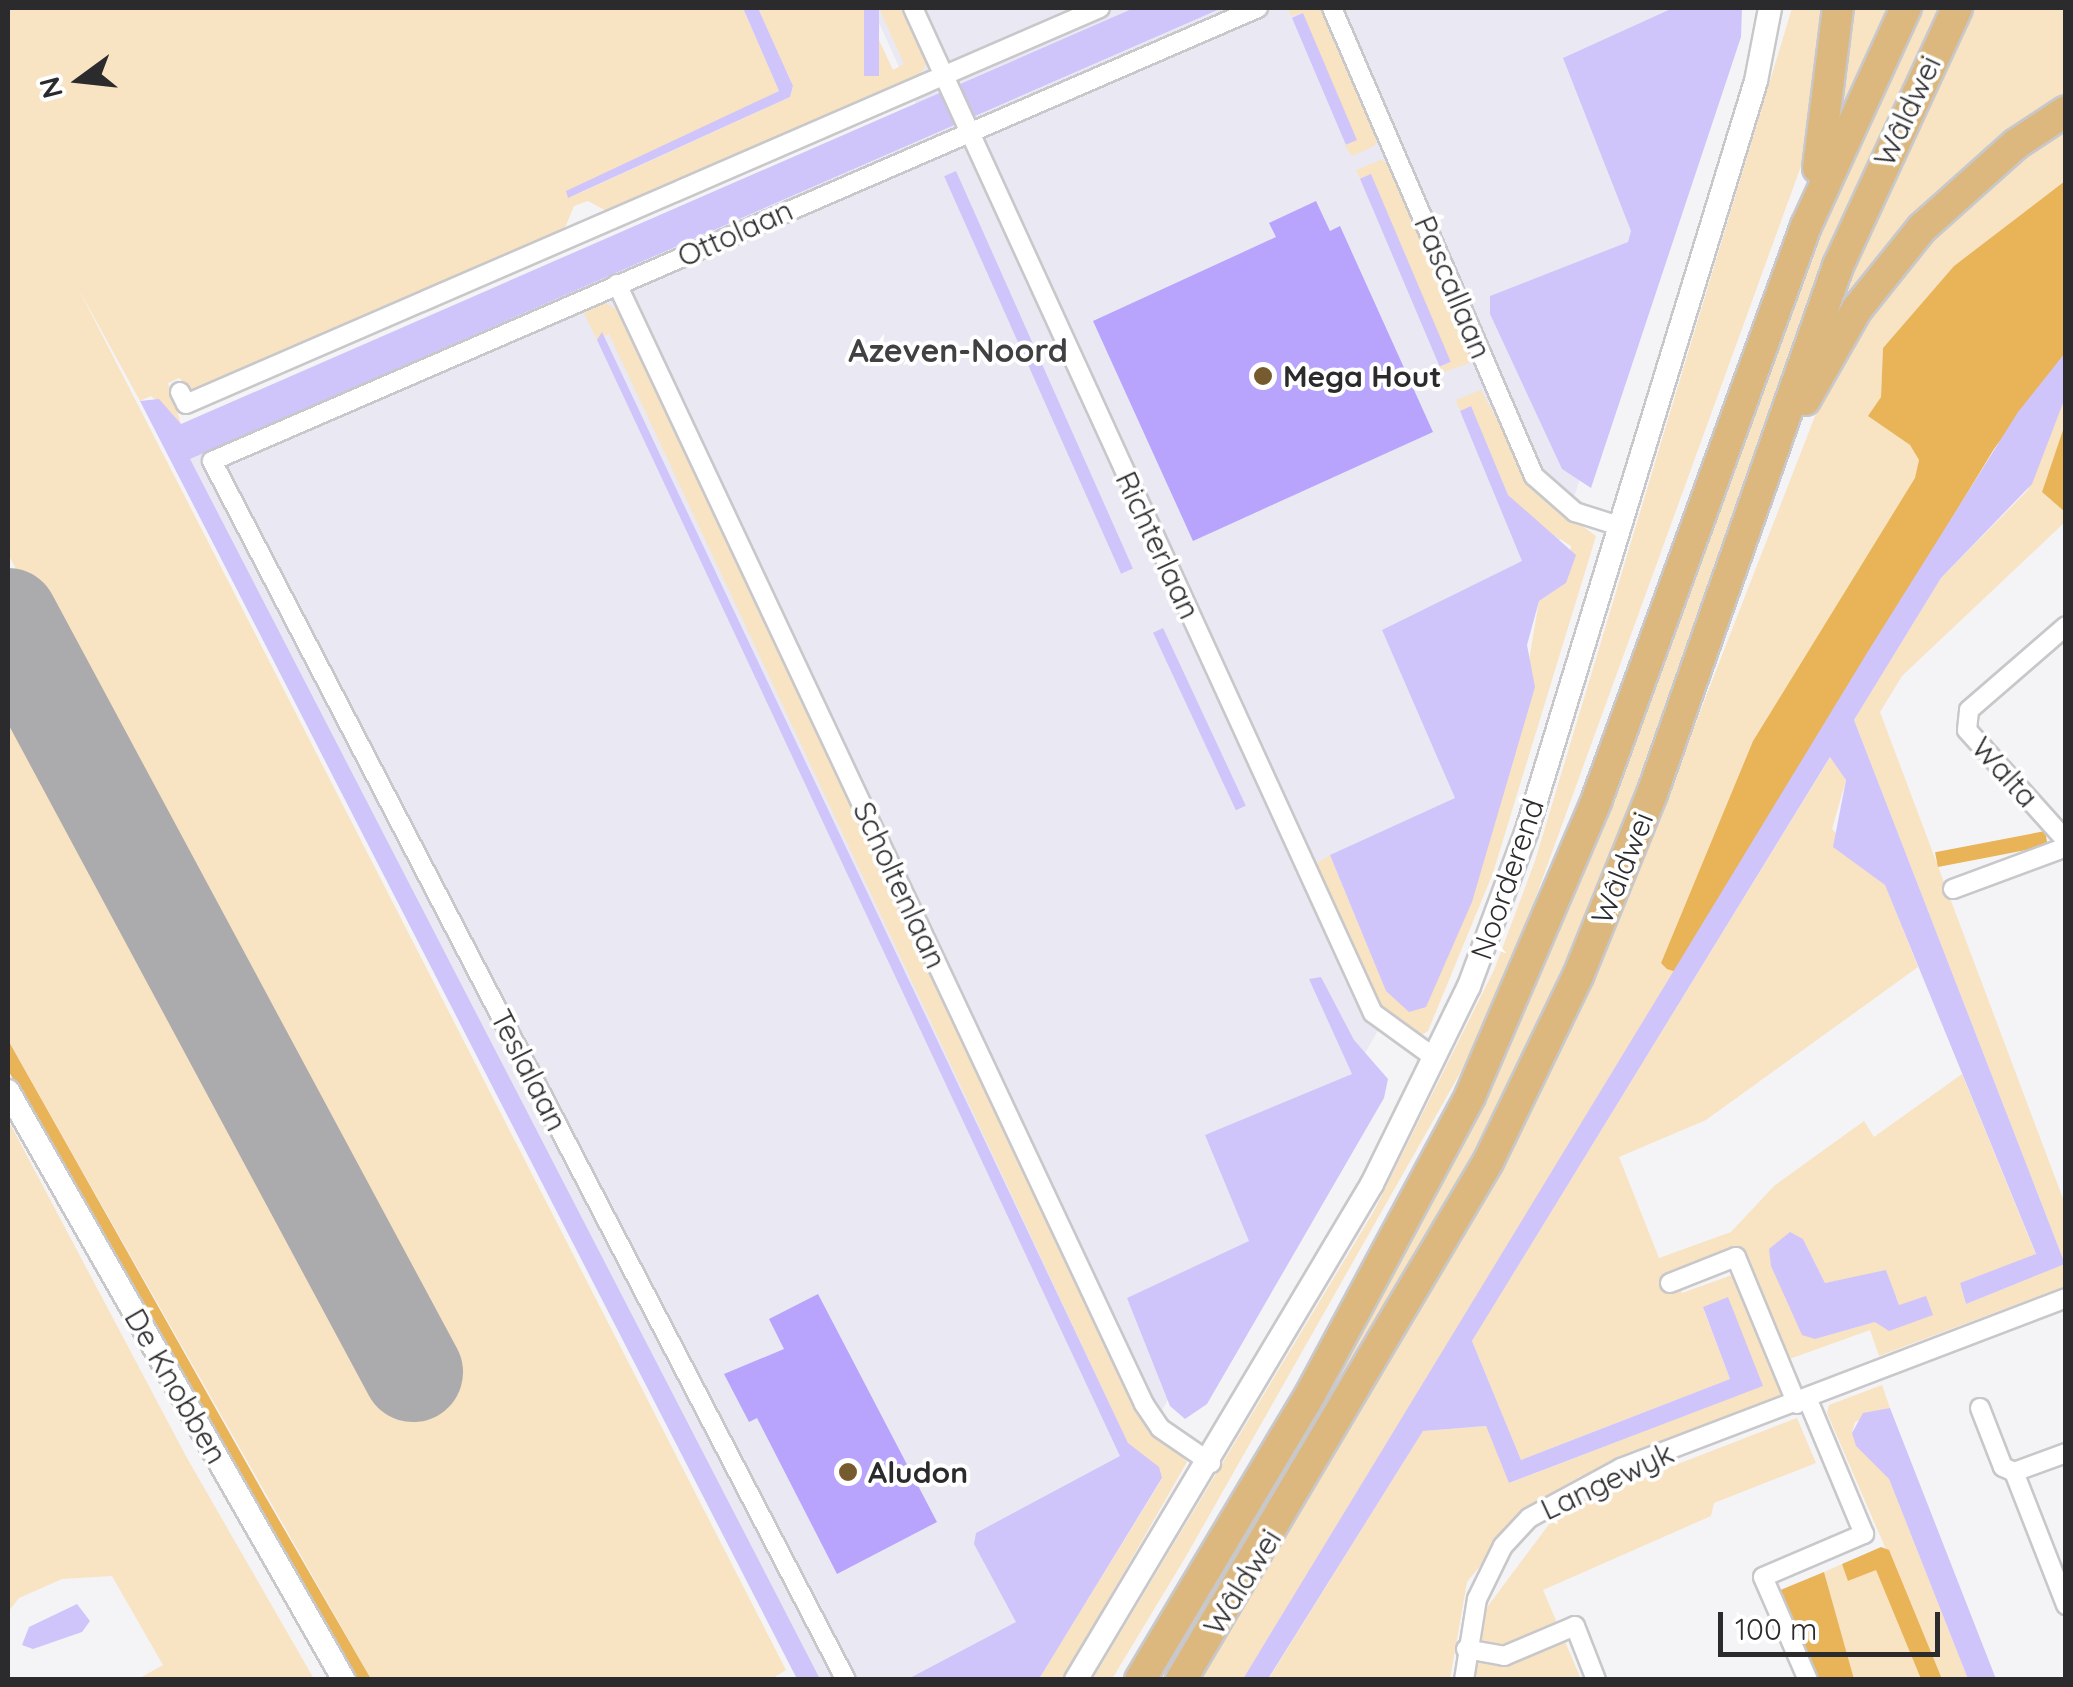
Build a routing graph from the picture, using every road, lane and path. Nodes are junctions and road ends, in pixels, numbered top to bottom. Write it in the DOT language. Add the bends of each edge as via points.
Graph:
graph roads {
  1 [pos="912,8"];
  2 [pos="1100,8"];
  3 [pos="1258,8"];
  4 [pos="1332,8"];
  5 [pos="1770,8"];
  6 [pos="1838,8"];
  7 [pos="1906,8"];
  8 [pos="1957,8"];
  9 [pos="945,80"];
  10 [pos="2066,112"];
  11 [pos="966,129"];
  12 [pos="1806,226"];
  13 [pos="617,284"];
  14 [pos="180,392"];
  15 [pos="212,461"];
  16 [pos="1616,525"];
  17 [pos="1742,528"];
  18 [pos="2066,626"];
  19 [pos="2064,842"];
  20 [pos="1953,890"];
  21 [pos="1435,1058"];
  22 [pos="8,1091"];
  23 [pos="1670,1283"];
  24 [pos="2066,1298"];
  25 [pos="1802,1402"];
  26 [pos="1980,1408"];
  27 [pos="2066,1454"];
  28 [pos="1211,1462"];
  29 [pos="2014,1472"];
  30 [pos="2066,1605"];
  31 [pos="1466,1649"];
  32 [pos="344,1680"];
  33 [pos="846,1680"];
  34 [pos="1076,1680"];
  35 [pos="1140,1680"];
  36 [pos="1181,1680"];
  37 [pos="1464,1680"];
  38 [pos="1596,1680"];
  39 [pos="1808,1680"];
  1 -- 9 [label="street, Richterlaan"];
  2 -- 9 [label="street, Ottolaan"];
  3 -- 11 [label="street, Ottolaan"];
  4 -- 16 [label="street, Pascallaan" via="1534,476 1574,512"];
  5 -- 16 [label="street, Noorderend" via="1756,81"];
  6 -- 12 [label="highway" via="1833,88"];
  7 -- 12 [label="highway, Wâldwei"];
  8 -- 17 [label="highway, Wâldwei" via="1838,266"];
  9 -- 11 [label="street, Richterlaan"];
  9 -- 14 [label="street, Ottolaan" via="588,221 186,404"];
  10 -- 17 [label="highway" via="1958,192 1889,267 1820,369"];
  11 -- 13 [label="street, Ottolaan"];
  11 -- 21 [label="street, Richterlaan" via="1373,1012"];
  12 -- 35 [label="highway, Wâldwei" via="1604,782 1485,1063 1377,1276"];
  13 -- 15 [label="street, Ottolaan"];
  13 -- 28 [label="street, Scholtenlaan" via="1144,1404 1160,1428"];
  15 -- 33 [label="street, Teslalaan"];
  16 -- 21 [label="street, Noorderend" via="1527,830"];
  17 -- 36 [label="highway, Wâldwei" via="1652,794 1536,1068 1330,1439"];
  18 -- 19 [label="street, Walta" via="1969,710 1967,730"];
  19 -- 20 [label="street"];
  21 -- 28 [label="street, Noorderend"];
  22 -- 32 [label="street, De Knobben"];
  23 -- 25 [label="street" via="1736,1257"];
  24 -- 25 [label="street, Langewyk"];
  25 -- 31 [label="street, Langewyk" via="1622,1468 1529,1518 1491,1567"];
  25 -- 39 [label="street" via="1864,1534 1763,1577"];
  26 -- 29 [label="street" via="2003,1467"];
  27 -- 29 [label="street"];
  28 -- 34 [label="street, Noorderend"];
  29 -- 30 [label="street"];
  31 -- 37 [label="street, Langewyk"];
  31 -- 38 [label="street" via="1504,1656 1575,1626"];
}
